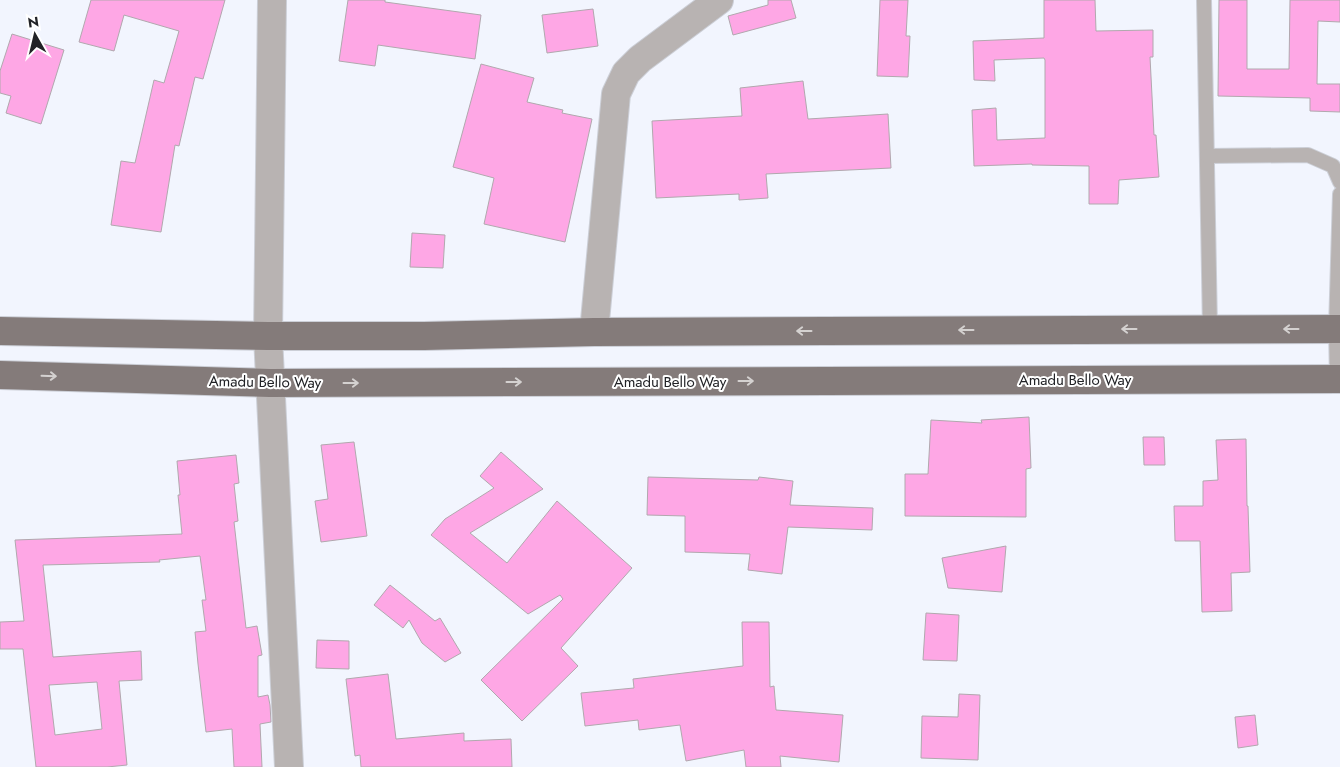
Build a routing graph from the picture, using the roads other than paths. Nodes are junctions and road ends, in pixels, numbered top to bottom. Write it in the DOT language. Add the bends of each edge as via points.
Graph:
graph roads {
  1 [pos="272,0"];
  2 [pos="719,0"];
  3 [pos="1204,0"];
  4 [pos="1207,156"];
  5 [pos="1340,182"];
  6 [pos="1340,194"];
  7 [pos="1340,231"];
  8 [pos="1210,329"];
  9 [pos="1338,329"];
  10 [pos="0,331"];
  11 [pos="594,332"];
  12 [pos="268,336"];
  13 [pos="0,375"];
  14 [pos="1338,379"];
  15 [pos="270,383"];
  16 [pos="289,767"];
  1 -- 12 [label="street"];
  2 -- 11 [label="street" via="640,59 626,74 616,94"];
  3 -- 4 [label="lane"];
  4 -- 5 [label="lane" via="1308,156 1333,166"];
  4 -- 8 [label="lane"];
  6 -- 7 [label="lane"];
  7 -- 9 [label="lane"];
  9 -- 8 [label="main road, one-way"];
  8 -- 11 [label="main road, one-way"];
  9 -- 14 [label="lane"];
  10 -- 12 [label="main road"];
  11 -- 12 [label="main road"];
  12 -- 15 [label="street"];
  13 -- 15 [label="main road, Amadu Bello Way, one-way"];
  15 -- 14 [label="main road, Amadu Bello Way, one-way"];
  15 -- 16 [label="street"];
}
